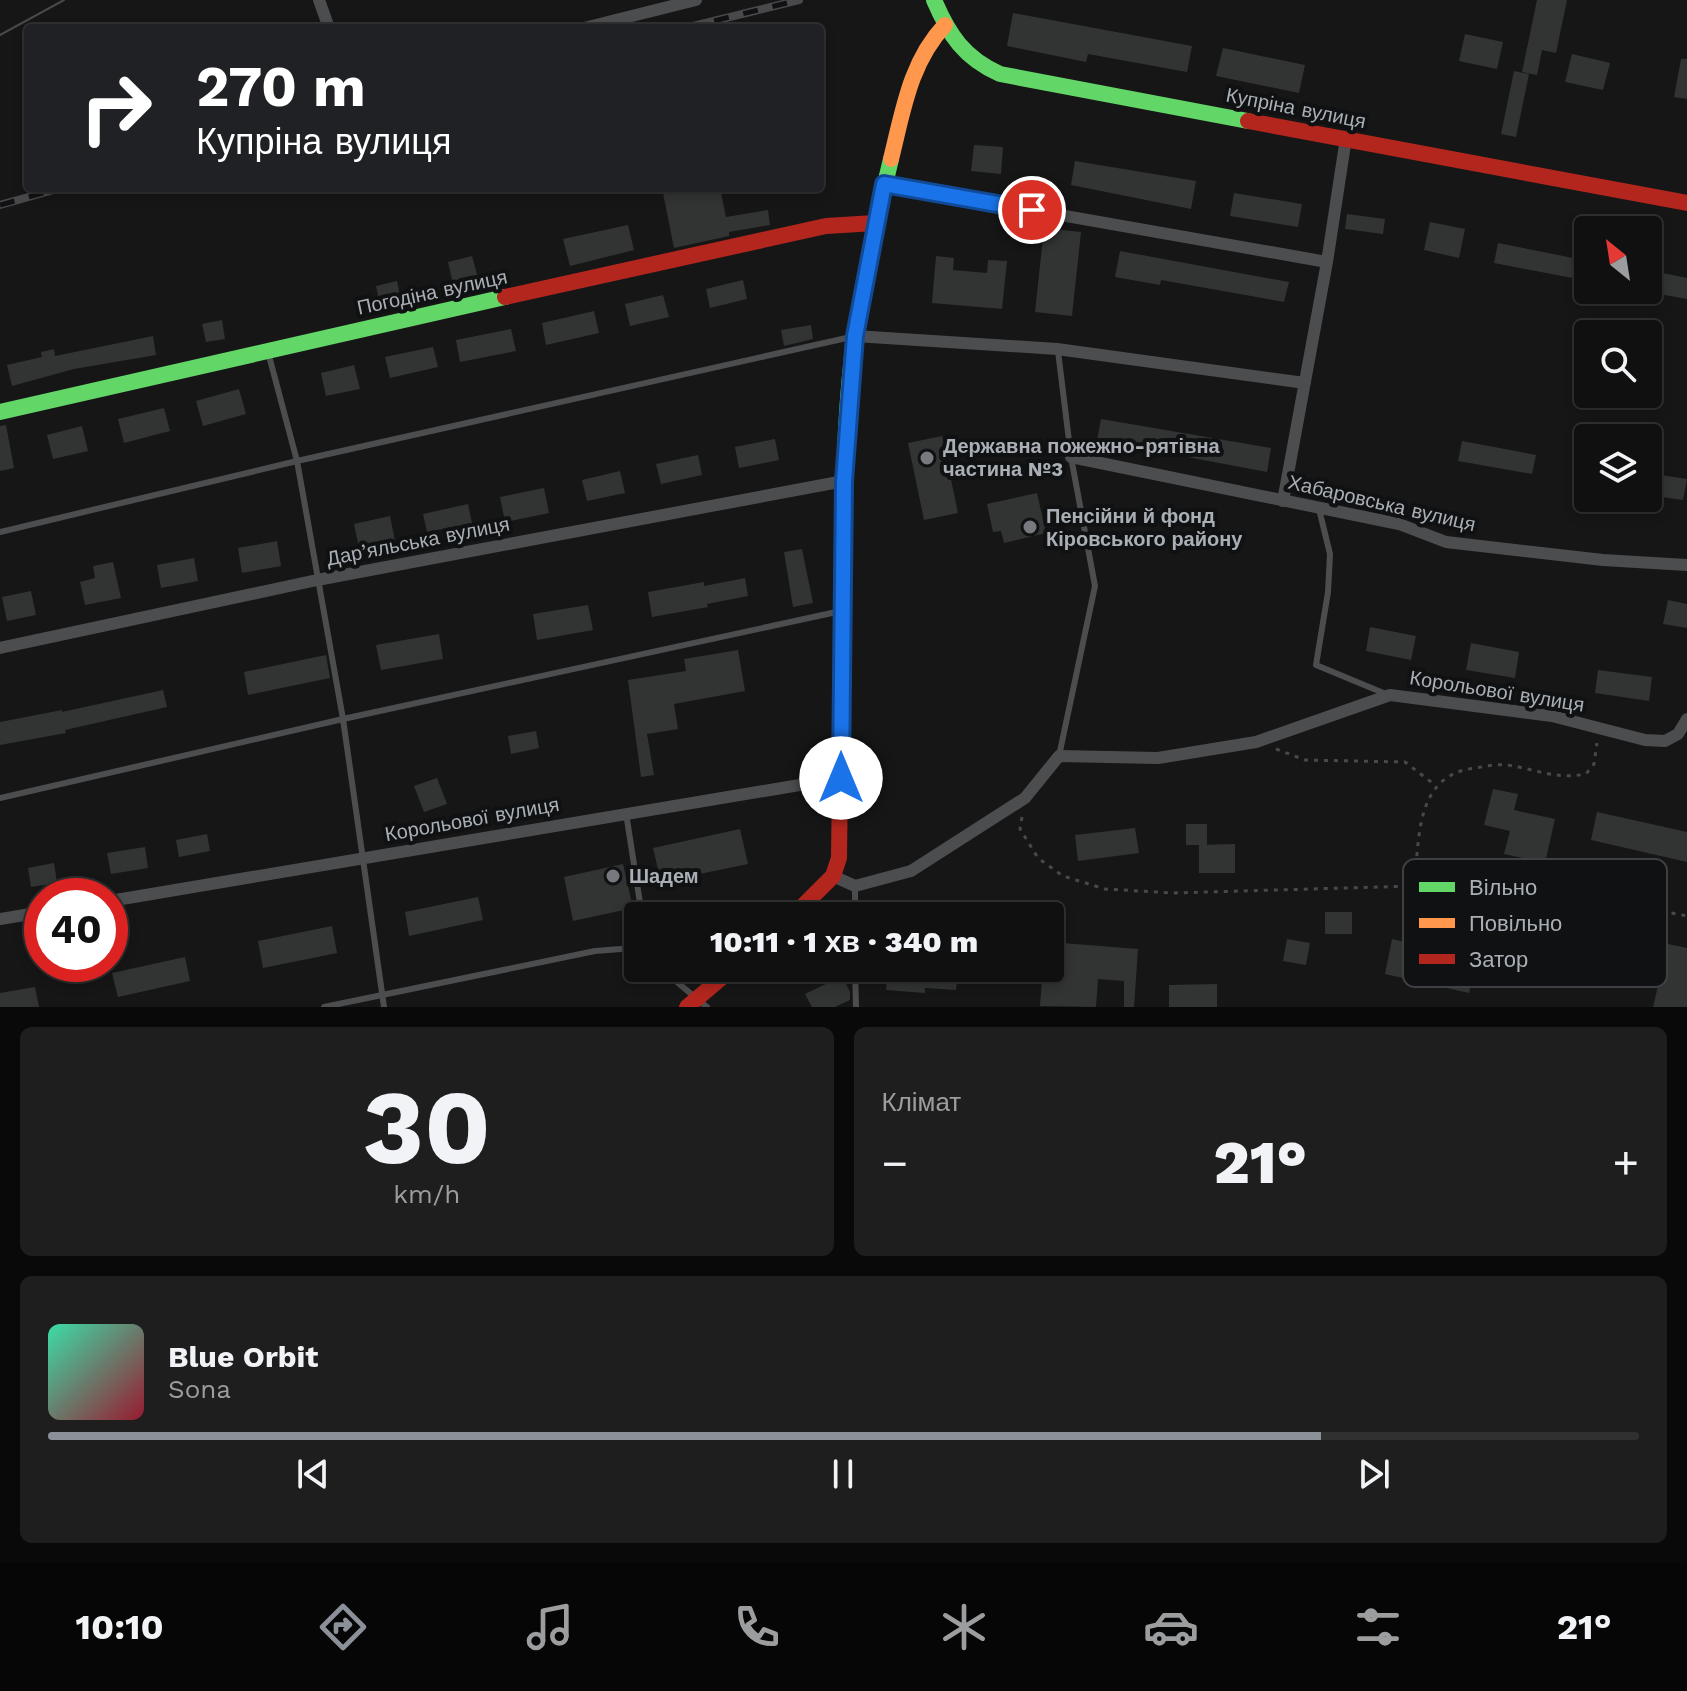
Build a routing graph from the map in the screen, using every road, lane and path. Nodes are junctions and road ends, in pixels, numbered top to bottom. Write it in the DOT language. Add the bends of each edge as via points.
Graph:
graph roads {
  1 [pos="319,0"];
  2 [pos="696,0"];
  3 [pos="934,0"];
  4 [pos="328,24"];
  5 [pos="600,24"];
  6 [pos="945,25"];
  7 [pos="1346,138"];
  8 [pos="884,184"];
  9 [pos="1687,203"];
  10 [pos="875,223"];
  11 [pos="1327,262"];
  12 [pos="855,336"];
  13 [pos="268,349"];
  14 [pos="1057,349"];
  15 [pos="1305,383"];
  16 [pos="0,412"];
  17 [pos="1071,457"];
  18 [pos="297,461"];
  19 [pos="844,481"];
  20 [pos="1283,501"];
  21 [pos="1319,509"];
  22 [pos="0,532"];
  23 [pos="1687,565"];
  24 [pos="317,580"];
  25 [pos="841,611"];
  26 [pos="0,648"];
  27 [pos="1390,695"];
  28 [pos="343,719"];
  29 [pos="1687,719"];
  30 [pos="1600,728"];
  31 [pos="1256,742"];
  32 [pos="1059,756"];
  33 [pos="841,778"];
  34 [pos="1435,785"];
  35 [pos="0,798"];
  36 [pos="1025,798"];
  37 [pos="626,812"];
  38 [pos="365,858"];
  39 [pos="1418,859"];
  40 [pos="833,876"];
  41 [pos="855,886"];
  42 [pos="1403,886"];
  43 [pos="128,898"];
  44 [pos="640,902"];
  45 [pos="807,902"];
  46 [pos="855,902"];
  47 [pos="1667,912"];
  48 [pos="24,915"];
  49 [pos="1687,916"];
  50 [pos="0,919"];
  51 [pos="624,950"];
  52 [pos="675,982"];
  53 [pos="719,982"];
  54 [pos="855,982"];
  55 [pos="380,994"];
  56 [pos="698,1004"];
  57 [pos="324,1007"];
  58 [pos="384,1007"];
  59 [pos="856,1007"];
  1 -- 4 [label="street"];
  2 -- 5 [label="street"];
  3 -- 6 [label="street, Купріна вулиця"];
  6 -- 7 [label="street, Купріна вулиця" via="966,55 1000,74"];
  6 -- 8 [label="street" via="916,63"];
  7 -- 9 [label="street, Купріна вулиця"];
  7 -- 11 [label="street"];
  8 -- 10 [label="street"];
  8 -- 11 [label="street"];
  10 -- 12 [label="street"];
  10 -- 13 [label="street, Погодіна вулиця" via="826,226"];
  11 -- 15 [label="street"];
  12 -- 14 [label="street"];
  12 -- 18 [label="lane"];
  12 -- 19 [label="street"];
  13 -- 16 [label="street, Погодіна вулиця"];
  13 -- 18 [label="lane"];
  14 -- 15 [label="street"];
  14 -- 17 [label="lane"];
  15 -- 20 [label="street"];
  17 -- 20 [label="street, Хабаровська вулиця"];
  17 -- 32 [label="lane" via="1095,586"];
  18 -- 22 [label="lane"];
  18 -- 24 [label="lane"];
  19 -- 24 [label="street, Дар’яльська вулиця"];
  19 -- 25 [label="street"];
  20 -- 21 [label="street, Хабаровська вулиця"];
  21 -- 23 [label="street, Хабаровська вулиця" via="1399,524 1446,542"];
  21 -- 27 [label="lane" via="1330,554 1316,665"];
  24 -- 26 [label="street, Дар’яльська вулиця"];
  24 -- 28 [label="lane"];
  25 -- 28 [label="lane"];
  25 -- 33 [label="street"];
  27 -- 30 [label="street, Корольової вулиця" via="1552,716"];
  27 -- 31 [label="street, Корольової вулиця"];
  28 -- 35 [label="lane"];
  28 -- 38 [label="lane"];
  29 -- 30 [label="street, Корольової вулиця" via="1678,734 1665,741"];
  30 -- 34 [label="path" via="1594,764 1586,774 1567,778 1504,764 1465,769"];
  31 -- 32 [label="street, Корольової вулиця" via="1158,758"];
  31 -- 34 [label="path" via="1305,760 1405,762"];
  32 -- 36 [label="street"];
  33 -- 37 [label="street, Корольової вулиця"];
  33 -- 40 [label="street" via="839,858"];
  34 -- 39 [label="path" via="1425,804"];
  36 -- 41 [label="street" via="911,871"];
  36 -- 42 [label="path" via="1020,829 1038,858 1063,876 1105,889 1173,893"];
  37 -- 38 [label="street, Корольової вулиця"];
  37 -- 44 [label="lane"];
  38 -- 43 [label="street, Корольової вулиця"];
  38 -- 55 [label="lane"];
  40 -- 41 [label="street"];
  40 -- 45 [label="street"];
  41 -- 46 [label="lane"];
  47 -- 49 [label="path"];
  48 -- 50 [label="street"];
  51 -- 55 [label="lane" via="595,951"];
  52 -- 56 [label="lane"];
  53 -- 56 [label="street"];
  54 -- 59 [label="lane"];
  55 -- 57 [label="lane"];
  55 -- 58 [label="lane"];
}
